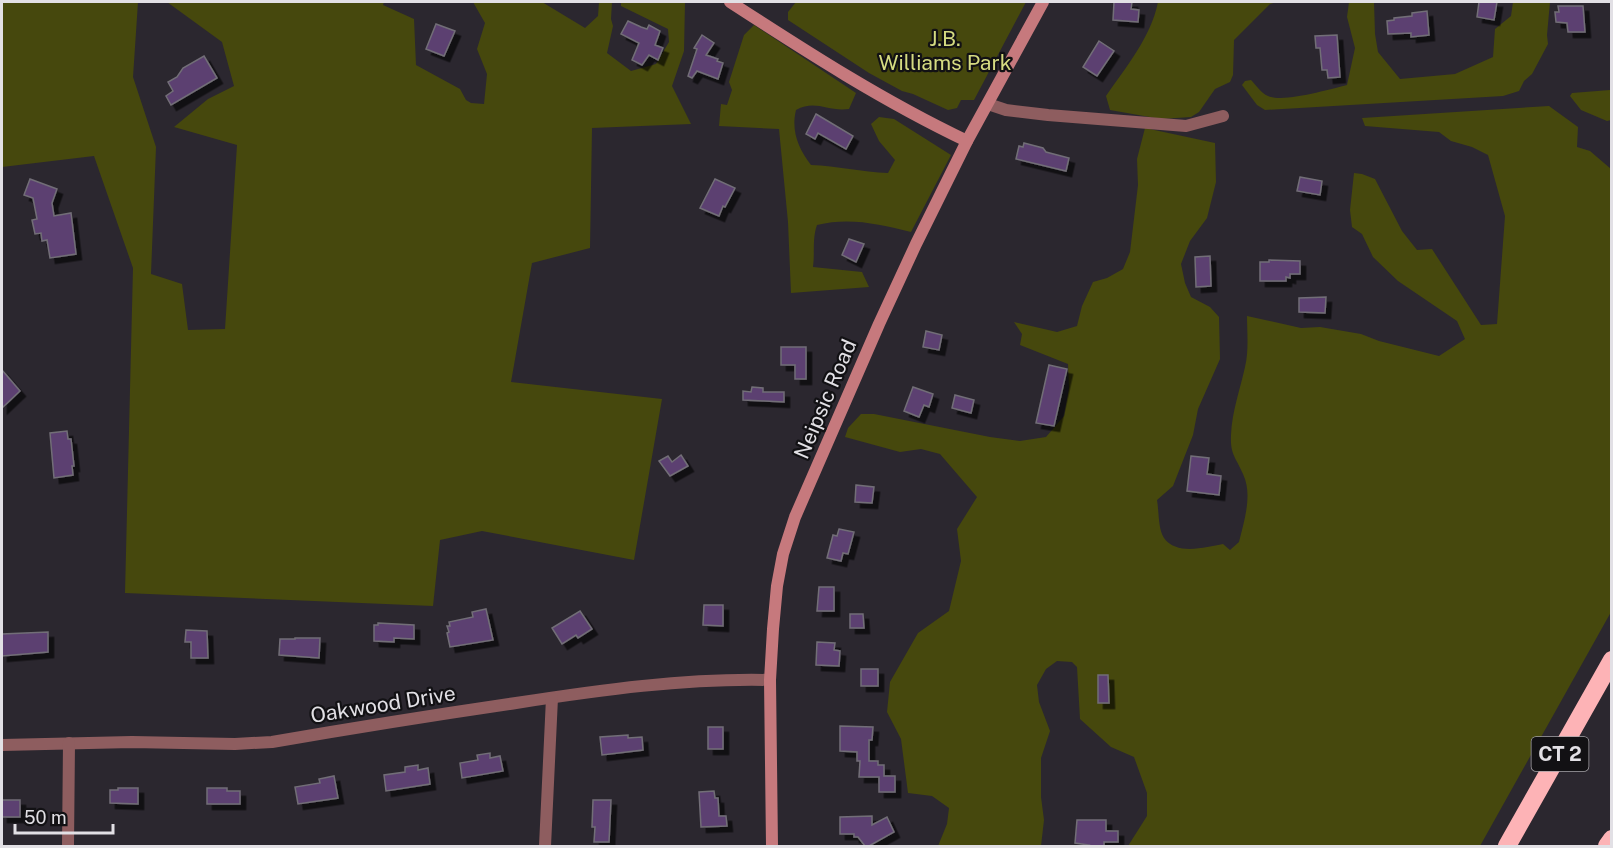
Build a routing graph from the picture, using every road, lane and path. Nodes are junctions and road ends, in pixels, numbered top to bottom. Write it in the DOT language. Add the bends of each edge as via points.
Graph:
graph roads {
  1 [pos="730,2"];
  2 [pos="1043,2"];
  3 [pos="988,104"];
  4 [pos="1223,116"];
  5 [pos="967,141"];
  6 [pos="1611,660"];
  7 [pos="770,680"];
  8 [pos="552,698"];
  9 [pos="69,743"];
  10 [pos="2,745"];
  11 [pos="1611,839"];
  12 [pos="68,846"];
  13 [pos="545,846"];
  14 [pos="772,846"];
  15 [pos="1507,846"];
  16 [pos="1607,846"];
  1 -- 5 [label="street" via="903,110"];
  2 -- 3 [label="street, Neipsic Road"];
  3 -- 4 [label="street" via="1048,115 1186,126"];
  3 -- 5 [label="street, Neipsic Road"];
  5 -- 7 [label="street, Neipsic Road" via="887,305 795,517 777,585"];
  6 -- 15 [label="highway, CT 2"];
  7 -- 8 [label="street, Oakwood Drive" via="669,683"];
  7 -- 14 [label="street, Neipsic Road"];
  8 -- 9 [label="street, Oakwood Drive" via="272,742"];
  8 -- 13 [label="street"];
  9 -- 10 [label="street, Oakwood Drive"];
  9 -- 12 [label="street"];
  11 -- 16 [label="highway"];
}
